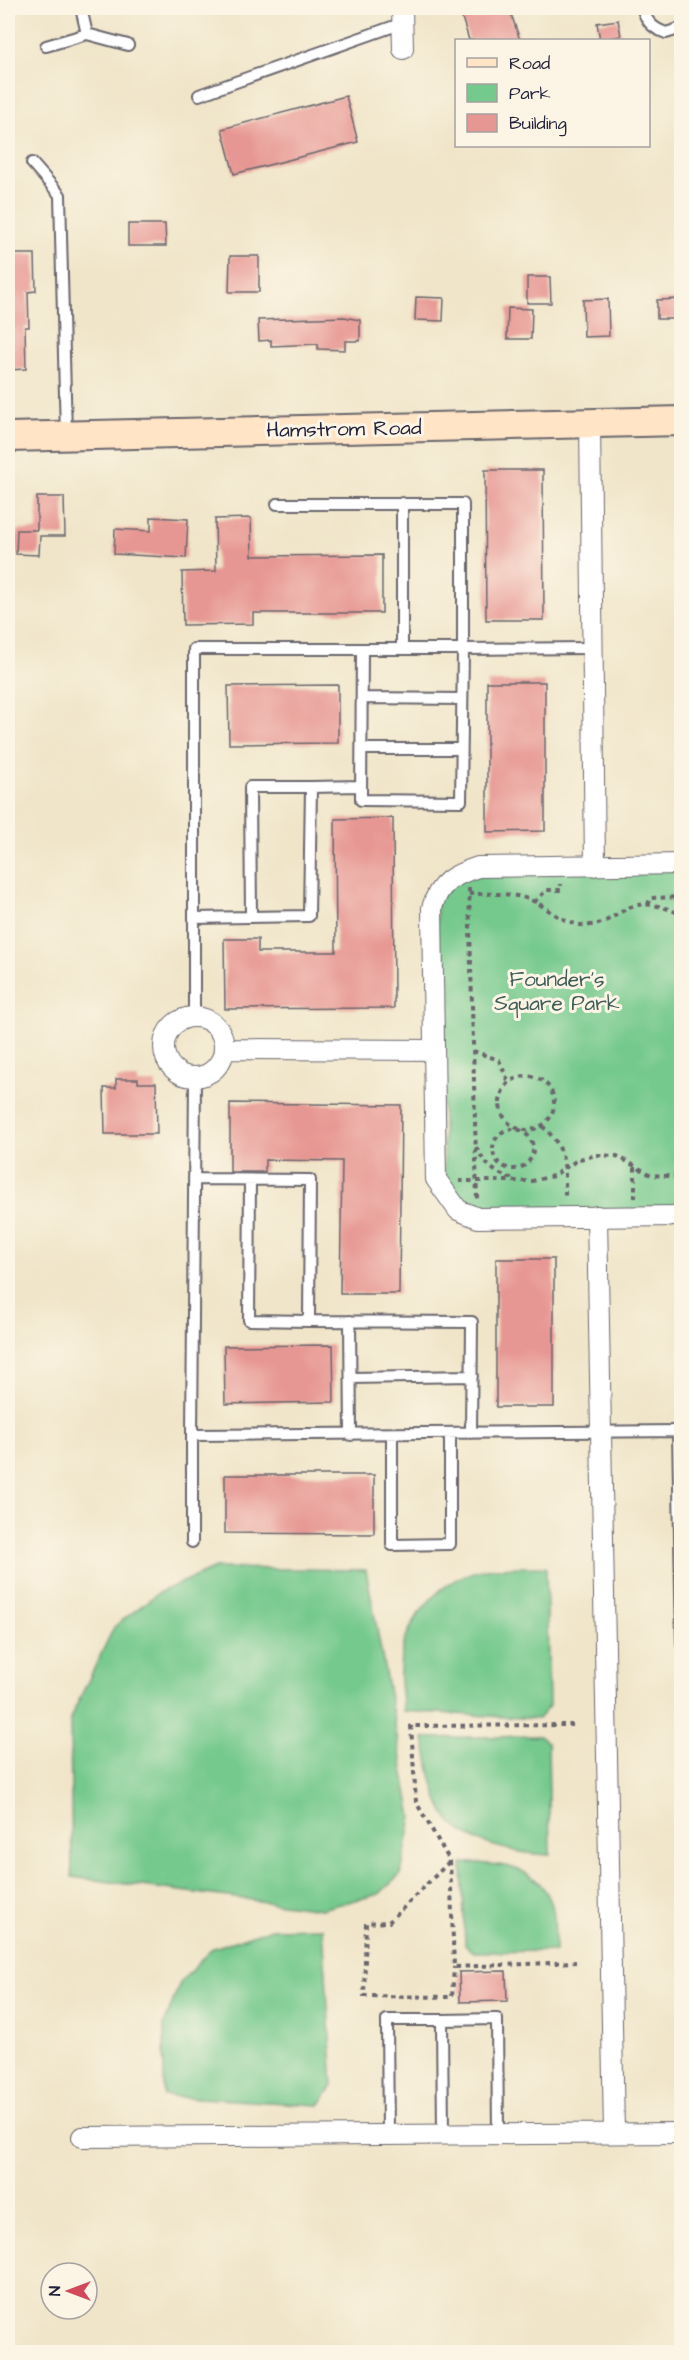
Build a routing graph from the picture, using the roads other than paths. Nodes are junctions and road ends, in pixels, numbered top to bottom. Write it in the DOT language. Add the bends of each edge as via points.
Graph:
graph roads {
  1 [pos="81,8"];
  2 [pos="642,8"];
  3 [pos="403,15"];
  4 [pos="681,28"];
  5 [pos="87,34"];
  6 [pos="128,45"];
  7 [pos="46,46"];
  8 [pos="403,50"];
  9 [pos="199,95"];
  10 [pos="32,163"];
  11 [pos="681,421"];
  12 [pos="591,423"];
  13 [pos="66,435"];
  14 [pos="8,436"];
  15 [pos="402,503"];
  16 [pos="277,504"];
  17 [pos="593,648"];
  18 [pos="362,649"];
  19 [pos="402,649"];
  20 [pos="463,649"];
  21 [pos="362,698"];
  22 [pos="462,699"];
  23 [pos="362,749"];
  24 [pos="462,749"];
  25 [pos="361,786"];
  26 [pos="311,787"];
  27 [pos="681,864"];
  28 [pos="595,866"];
  29 [pos="251,917"];
  30 [pos="194,918"];
  31 [pos="194,1016"];
  32 [pos="225,1048"];
  33 [pos="434,1050"];
  34 [pos="195,1078"];
  35 [pos="194,1179"];
  36 [pos="250,1180"];
  37 [pos="597,1216"];
  38 [pos="681,1216"];
  39 [pos="309,1321"];
  40 [pos="350,1321"];
  41 [pos="472,1376"];
  42 [pos="351,1378"];
  43 [pos="680,1431"];
  44 [pos="601,1432"];
  45 [pos="471,1433"];
  46 [pos="392,1434"];
  47 [pos="450,1434"];
  48 [pos="351,1435"];
  49 [pos="192,1436"];
  50 [pos="192,1542"];
  51 [pos="681,1644"];
  52 [pos="442,2020"];
  53 [pos="614,2133"];
  54 [pos="681,2133"];
  55 [pos="443,2134"];
  56 [pos="498,2134"];
  57 [pos="388,2135"];
  58 [pos="82,2137"];
  1 -- 5 [label="lane"];
  2 -- 4 [label="lane" via="647,21 656,29 666,33"];
  3 -- 8 [label="street"];
  3 -- 9 [label="lane"];
  5 -- 6 [label="lane"];
  5 -- 7 [label="lane"];
  10 -- 13 [label="lane" via="60,195"];
  11 -- 12 [label="street, Hamstrom Road"];
  12 -- 13 [label="street, Hamstrom Road"];
  12 -- 17 [label="street"];
  13 -- 14 [label="street, Hamstrom Road"];
  15 -- 16 [label="lane"];
  15 -- 19 [label="lane"];
  15 -- 20 [label="lane" via="463,504"];
  17 -- 20 [label="lane"];
  17 -- 28 [label="street"];
  18 -- 19 [label="lane"];
  18 -- 21 [label="lane"];
  18 -- 30 [label="lane" via="194,649"];
  19 -- 20 [label="lane"];
  20 -- 22 [label="lane"];
  21 -- 22 [label="lane"];
  21 -- 23 [label="lane"];
  22 -- 24 [label="lane"];
  23 -- 24 [label="lane"];
  23 -- 25 [label="lane"];
  24 -- 25 [label="lane" via="460,801 361,800"];
  25 -- 26 [label="lane"];
  26 -- 29 [label="lane" via="309,916"];
  26 -- 29 [label="lane" via="250,787"];
  27 -- 28 [label="street"];
  28 -- 33 [label="street" via="478,867 452,876 435,895"];
  29 -- 30 [label="lane"];
  30 -- 31 [label="lane"];
  31 -- 32 [label="street" via="219,1029"];
  31 -- 34 [label="street" via="175,1022 164,1038 163,1048 169,1066 185,1077"];
  32 -- 33 [label="street"];
  32 -- 34 [label="street" via="212,1072"];
  33 -- 37 [label="street" via="436,1179 458,1210 478,1218"];
  34 -- 35 [label="lane"];
  35 -- 36 [label="lane"];
  35 -- 49 [label="lane"];
  36 -- 39 [label="lane" via="249,1320"];
  36 -- 39 [label="lane" via="310,1180"];
  37 -- 38 [label="street"];
  37 -- 44 [label="street"];
  39 -- 40 [label="lane"];
  40 -- 41 [label="lane" via="472,1322"];
  40 -- 42 [label="lane"];
  41 -- 42 [label="lane"];
  41 -- 45 [label="lane"];
  42 -- 48 [label="lane"];
  43 -- 44 [label="lane"];
  43 -- 51 [label="lane"];
  44 -- 45 [label="lane"];
  44 -- 53 [label="street"];
  45 -- 47 [label="lane"];
  46 -- 47 [label="lane"];
  46 -- 47 [label="lane" via="392,1545 450,1544"];
  46 -- 48 [label="lane"];
  48 -- 49 [label="lane"];
  49 -- 50 [label="lane"];
  52 -- 55 [label="lane"];
  52 -- 56 [label="lane" via="498,2019"];
  52 -- 57 [label="lane" via="387,2020"];
  53 -- 54 [label="street"];
  53 -- 56 [label="street"];
  55 -- 56 [label="street"];
  55 -- 57 [label="street"];
  57 -- 58 [label="street"];
}
